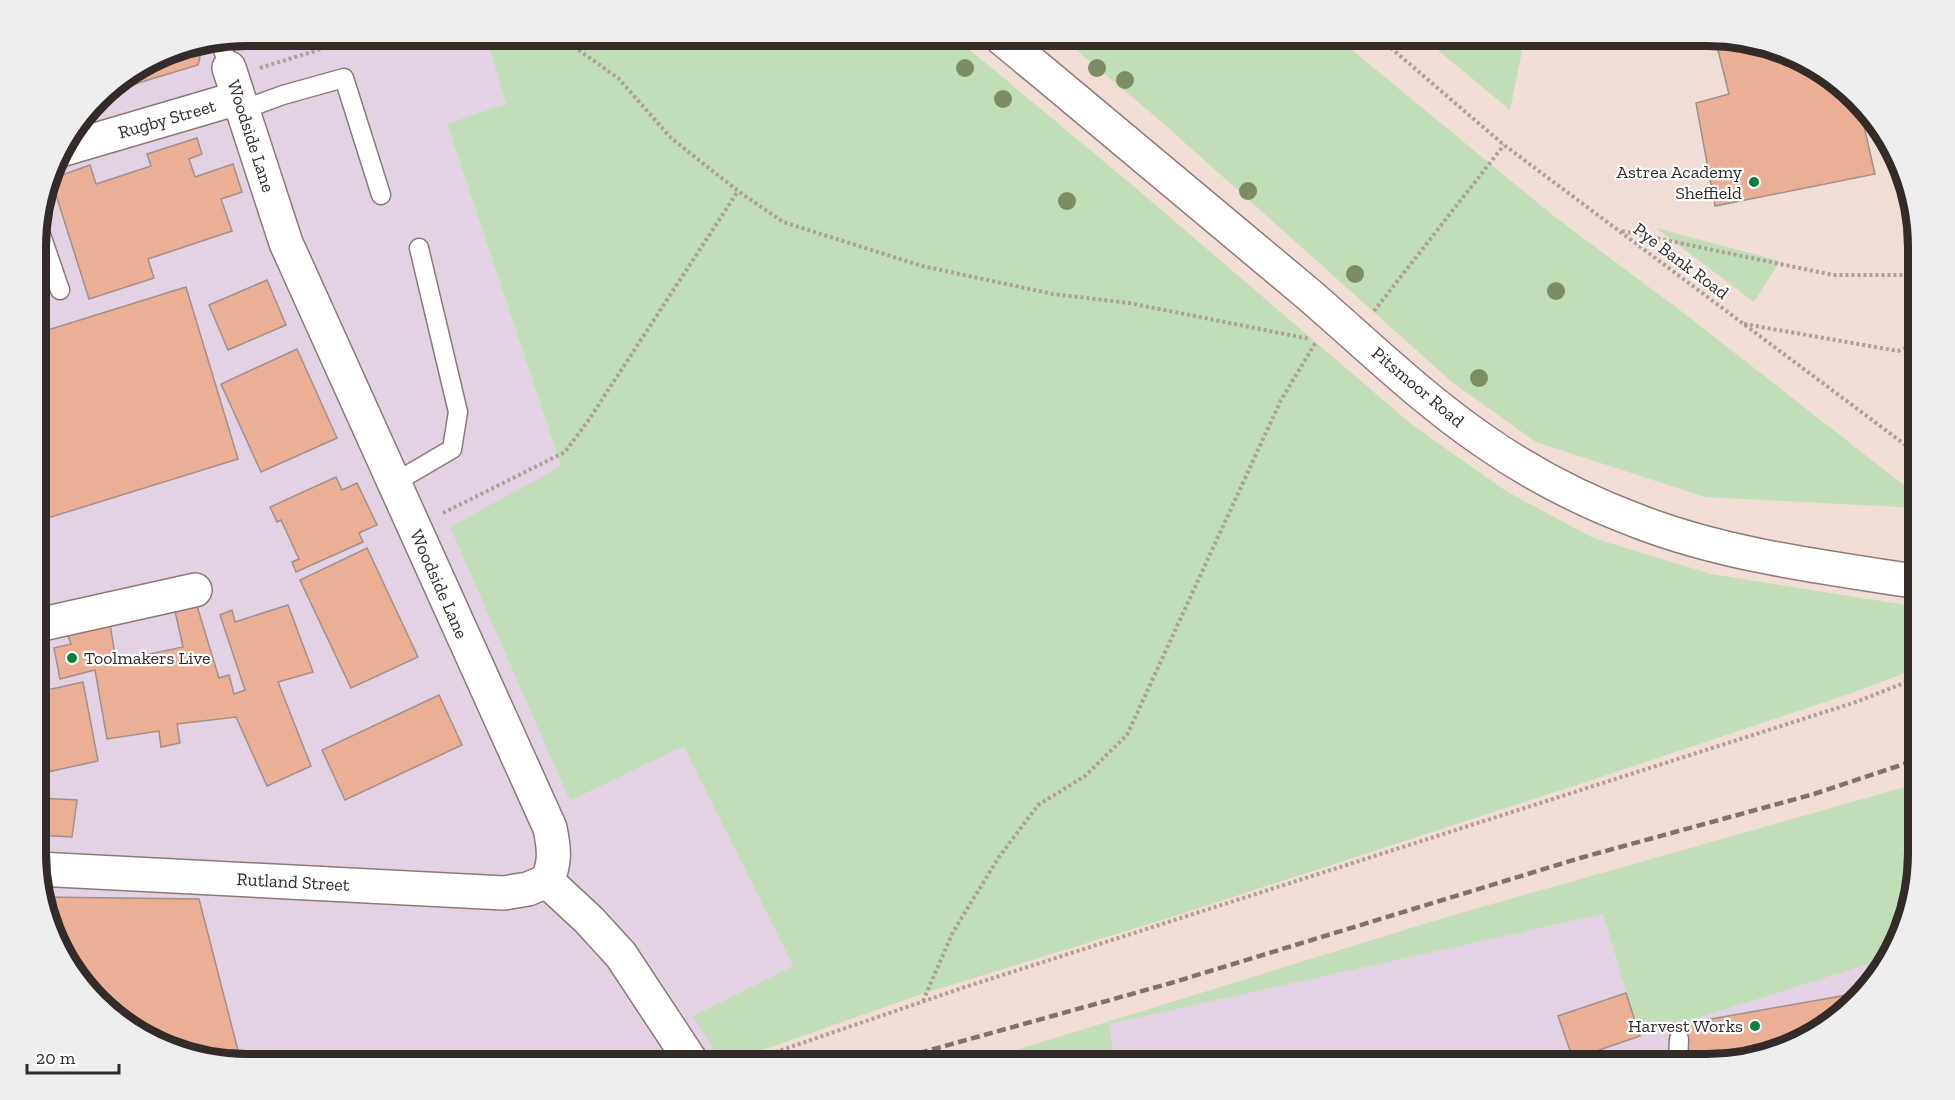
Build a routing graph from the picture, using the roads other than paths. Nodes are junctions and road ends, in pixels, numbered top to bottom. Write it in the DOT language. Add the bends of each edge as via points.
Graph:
graph roads {
  1 [pos="1011,46"];
  2 [pos="232,79"];
  3 [pos="75,144"];
  4 [pos="381,195"];
  5 [pos="419,248"];
  6 [pos="46,249"];
  7 [pos="60,290"];
  8 [pos="394,483"];
  9 [pos="1908,580"];
  10 [pos="195,590"];
  11 [pos="46,623"];
  12 [pos="47,869"];
  13 [pos="547,880"];
  14 [pos="1679,1039"];
  15 [pos="1678,1053"];
  16 [pos="686,1054"];
  1 -- 9 [label="street, Pitsmoor Road" via="1444,412 1545,478 1610,510 1673,533 1753,555"];
  2 -- 3 [label="street, Rugby Street"];
  2 -- 4 [label="lane" via="283,95 344,78"];
  2 -- 8 [label="street, Woodside Lane" via="286,243"];
  5 -- 8 [label="lane" via="458,412 452,449"];
  6 -- 7 [label="lane"];
  8 -- 13 [label="street, Woodside Lane" via="549,828 555,849"];
  10 -- 11 [label="street"];
  12 -- 13 [label="street, Rutland Street" via="504,893 528,889"];
  13 -- 16 [label="street" via="621,955"];
  14 -- 15 [label="lane"];
}
